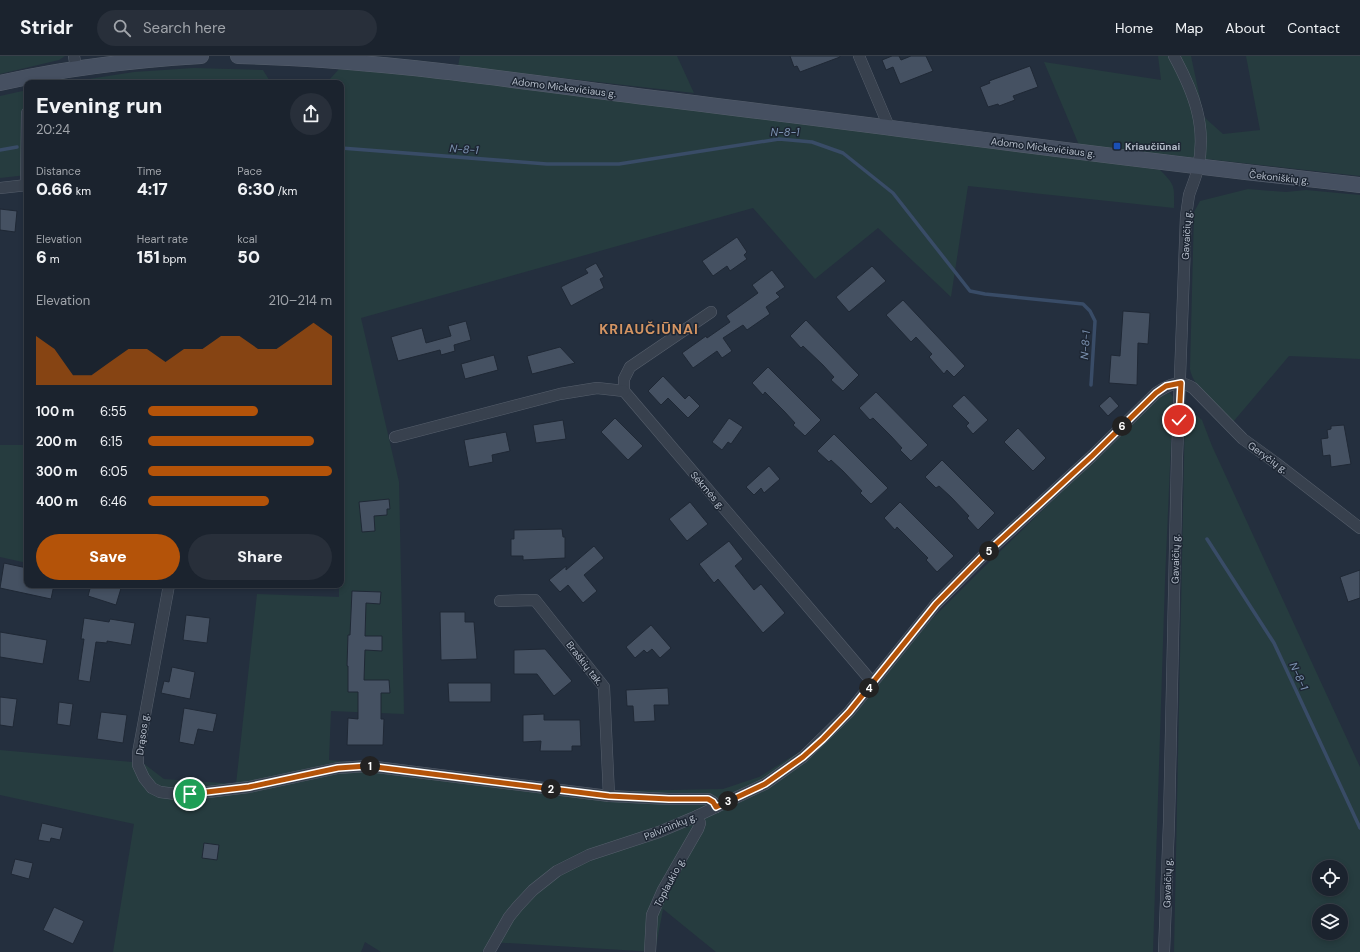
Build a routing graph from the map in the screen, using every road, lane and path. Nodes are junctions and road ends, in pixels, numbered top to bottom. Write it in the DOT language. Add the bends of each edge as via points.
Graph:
graph roads {
  1 [pos="201,56"];
  2 [pos="238,56"];
  3 [pos="859,56"];
  4 [pos="1174,56"];
  5 [pos="75,62"];
  6 [pos="24,80"];
  7 [pos="27,80"];
  8 [pos="0,83"];
  9 [pos="889,127"];
  10 [pos="1198,168"];
  11 [pos="24,185"];
  12 [pos="1360,185"];
  13 [pos="0,188"];
  14 [pos="711,312"];
  15 [pos="1181,383"];
  16 [pos="624,391"];
  17 [pos="395,437"];
  18 [pos="1360,528"];
  19 [pos="168,588"];
  20 [pos="500,601"];
  21 [pos="873,683"];
  22 [pos="609,796"];
  23 [pos="716,807"];
  24 [pos="697,816"];
  25 [pos="489,952"];
  26 [pos="650,952"];
  27 [pos="1164,952"];
  1 -- 5 [label="main road"];
  2 -- 9 [label="main road, Adomo Mickevičiaus g." via="418,69"];
  3 -- 9 [label="street"];
  4 -- 10 [label="street, Gavaičių g." via="1198,110 1201,130"];
  5 -- 7 [label="main road"];
  6 -- 8 [label="main road"];
  9 -- 10 [label="main road, Adomo Mickevičiaus g."];
  10 -- 12 [label="main road, Čekoniškių g."];
  10 -- 15 [label="street, Gavaičių g." via="1189,195 1186,216"];
  11 -- 13 [label="street"];
  14 -- 16 [label="street" via="630,367 624,379"];
  15 -- 18 [label="street, Geryčių g." via="1193,388 1243,439"];
  15 -- 21 [label="street, Palvininkų g." via="1166,386 1156,393 981,558 936,604"];
  15 -- 27 [label="street, Gavaičių g."];
  16 -- 17 [label="street" via="597,388 560,394"];
  16 -- 21 [label="street, Sėkmės g."];
  19 -- 22 [label="street, Drąsos g." via="138,753 138,765 144,778 152,788 160,792 184,795 249,787 324,770 368,766"];
  20 -- 22 [label="street, Braškių tak." via="535,600 604,687"];
  21 -- 23 [label="street, Palvininkų g." via="849,712 803,757 765,784"];
  22 -- 23 [label="street, Drąsos g." via="708,799"];
  23 -- 24 [label="street, Palvininkų g."];
  24 -- 25 [label="street, Palvininkų g." via="659,832 588,855 557,871 518,906"];
  24 -- 26 [label="street, Toplaukio g." via="700,823 698,829 663,890 652,915"];
}
